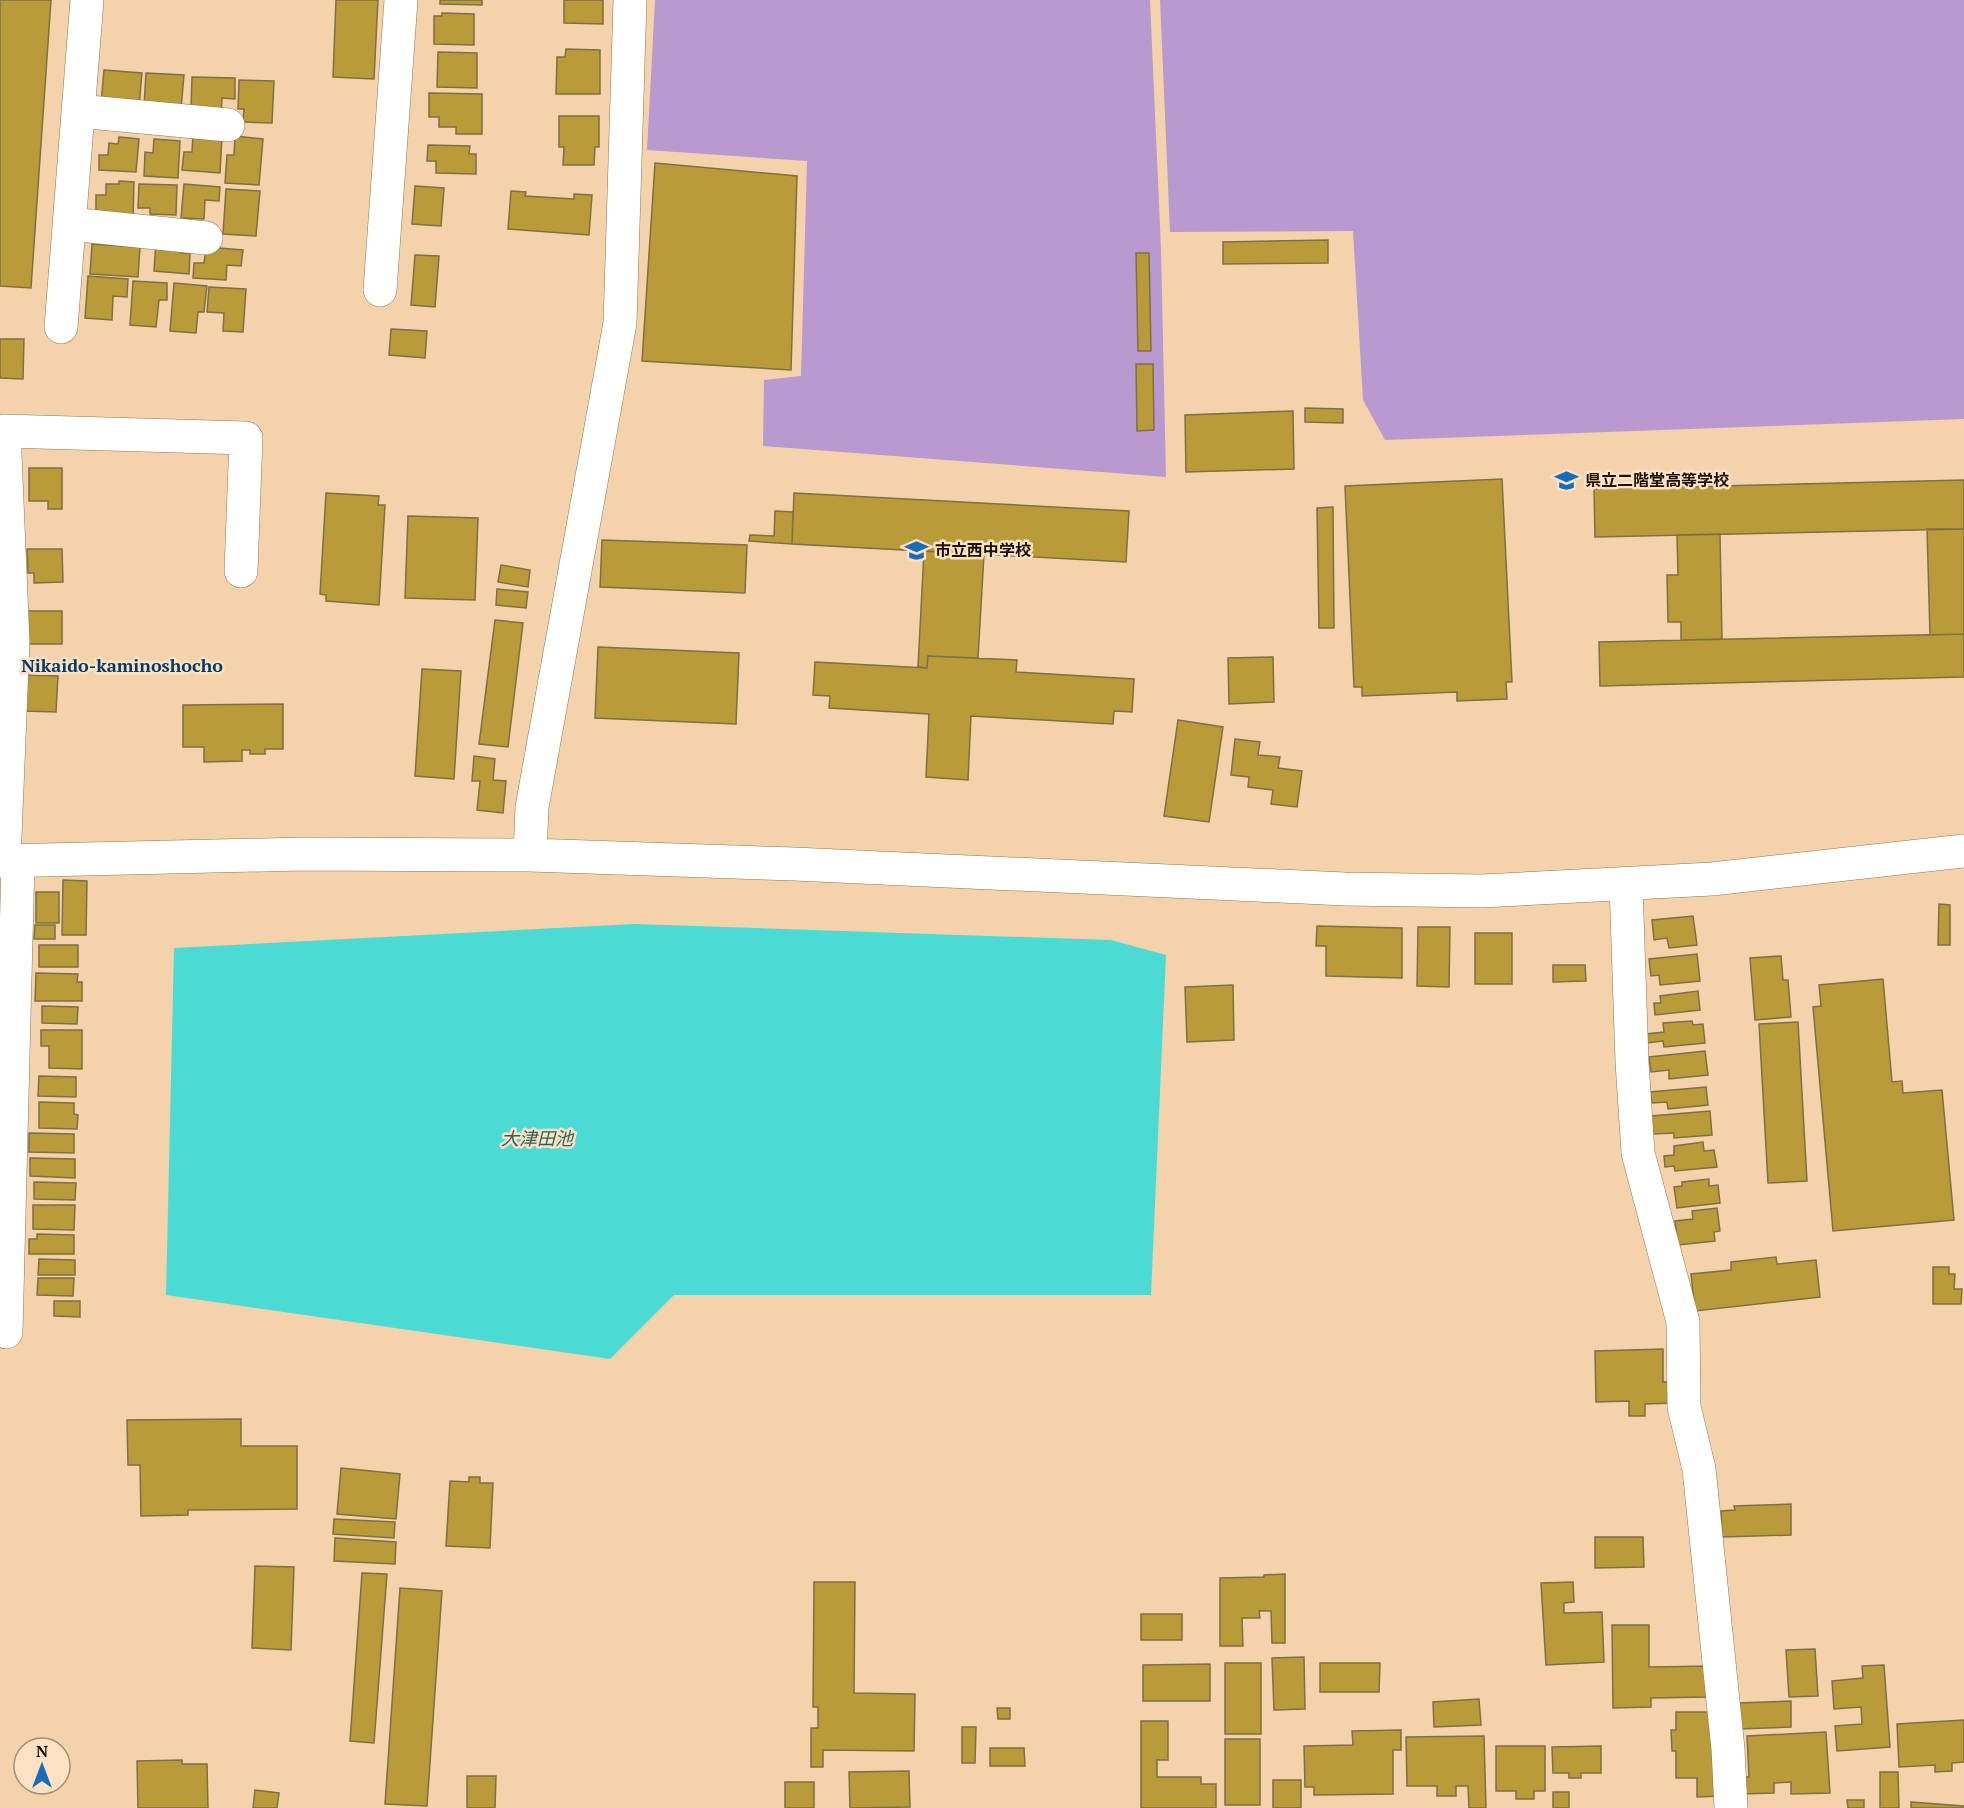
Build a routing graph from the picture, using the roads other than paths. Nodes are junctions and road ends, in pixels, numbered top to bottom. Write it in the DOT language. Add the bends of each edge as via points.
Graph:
graph roads {
  1 [pos="87,0"];
  2 [pos="401,0"];
  3 [pos="630,0"];
  4 [pos="78,111"];
  5 [pos="228,125"];
  6 [pos="70,224"];
  7 [pos="206,238"];
  8 [pos="380,290"];
  9 [pos="61,327"];
  10 [pos="241,571"];
  11 [pos="1964,851"];
  12 [pos="530,855"];
  13 [pos="7,861"];
  14 [pos="1626,885"];
  15 [pos="7,1002"];
  16 [pos="6,1332"];
  17 [pos="1731,1808"];
  1 -- 4 [label="street"];
  2 -- 8 [label="street"];
  3 -- 12 [label="street" via="620,323 532,807"];
  4 -- 5 [label="street"];
  4 -- 6 [label="street"];
  6 -- 7 [label="street"];
  6 -- 9 [label="street"];
  10 -- 13 [label="street" via="246,438 4,430 13,642"];
  11 -- 14 [label="street"];
  12 -- 13 [label="street" via="303,854"];
  12 -- 14 [label="street" via="1345,889 1482,891"];
  13 -- 15 [label="street"];
  14 -- 17 [label="street" via="1638,1153 1683,1322 1684,1407 1699,1469"];
  15 -- 16 [label="street"];
}
